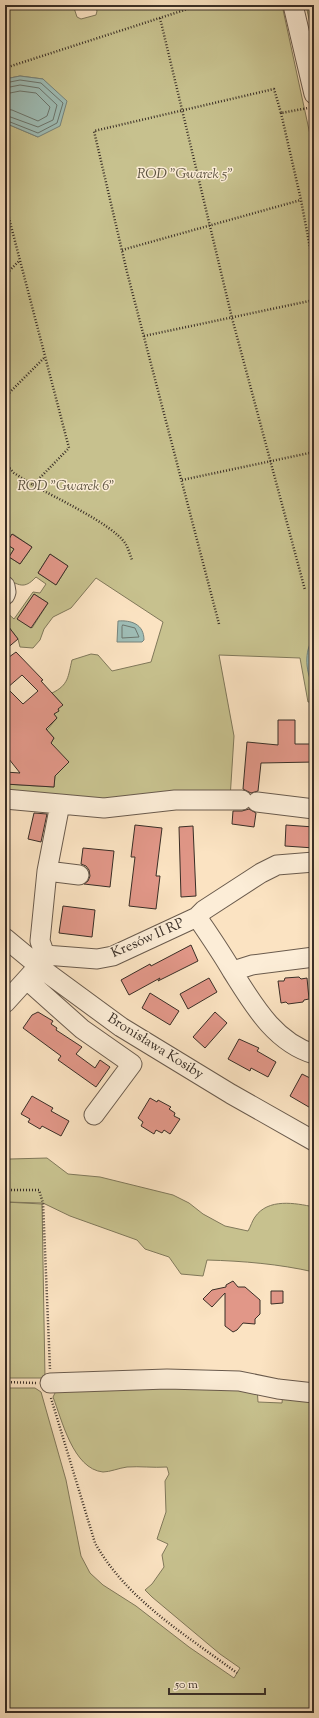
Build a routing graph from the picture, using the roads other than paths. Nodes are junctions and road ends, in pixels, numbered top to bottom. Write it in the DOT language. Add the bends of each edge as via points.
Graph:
graph roads {
  1 [pos="294,5"];
  2 [pos="314,94"];
  3 [pos="5,586"];
  4 [pos="5,595"];
  5 [pos="5,799"];
  6 [pos="60,804"];
  7 [pos="314,809"];
  8 [pos="314,862"];
  9 [pos="47,871"];
  10 [pos="79,875"];
  11 [pos="197,917"];
  12 [pos="5,938"];
  13 [pos="314,957"];
  14 [pos="42,960"];
  15 [pos="233,972"];
  16 [pos="27,980"];
  17 [pos="5,1003"];
  18 [pos="146,1043"];
  19 [pos="314,1054"];
  20 [pos="132,1064"];
  21 [pos="94,1115"];
  22 [pos="314,1141"];
  23 [pos="50,1383"];
  24 [pos="314,1393"];
  1 -- 2 [label="street"];
  3 -- 4 [label="street"];
  5 -- 6 [label="street"];
  6 -- 7 [label="street" via="104,808 175,800 249,801"];
  6 -- 9 [label="street"];
  8 -- 11 [label="street" via="277,865 204,910"];
  9 -- 10 [label="street"];
  9 -- 14 [label="street" via="40,941"];
  11 -- 14 [label="street, Kresów II RP" via="113,956 97,959"];
  11 -- 15 [label="street, Kresów II RP"];
  12 -- 14 [label="street, Bronisława Kosiby"];
  13 -- 15 [label="street" via="252,965"];
  14 -- 16 [label="street"];
  14 -- 18 [label="street, Bronisława Kosiby" via="83,1000"];
  15 -- 19 [label="street, Kresów II RP" via="271,1026 284,1038"];
  16 -- 17 [label="street"];
  16 -- 20 [label="street" via="82,1029"];
  18 -- 20 [label="street"];
  18 -- 22 [label="street, Bronisława Kosiby"];
  20 -- 21 [label="street"];
  23 -- 24 [label="street" via="167,1379 231,1380"];
}
